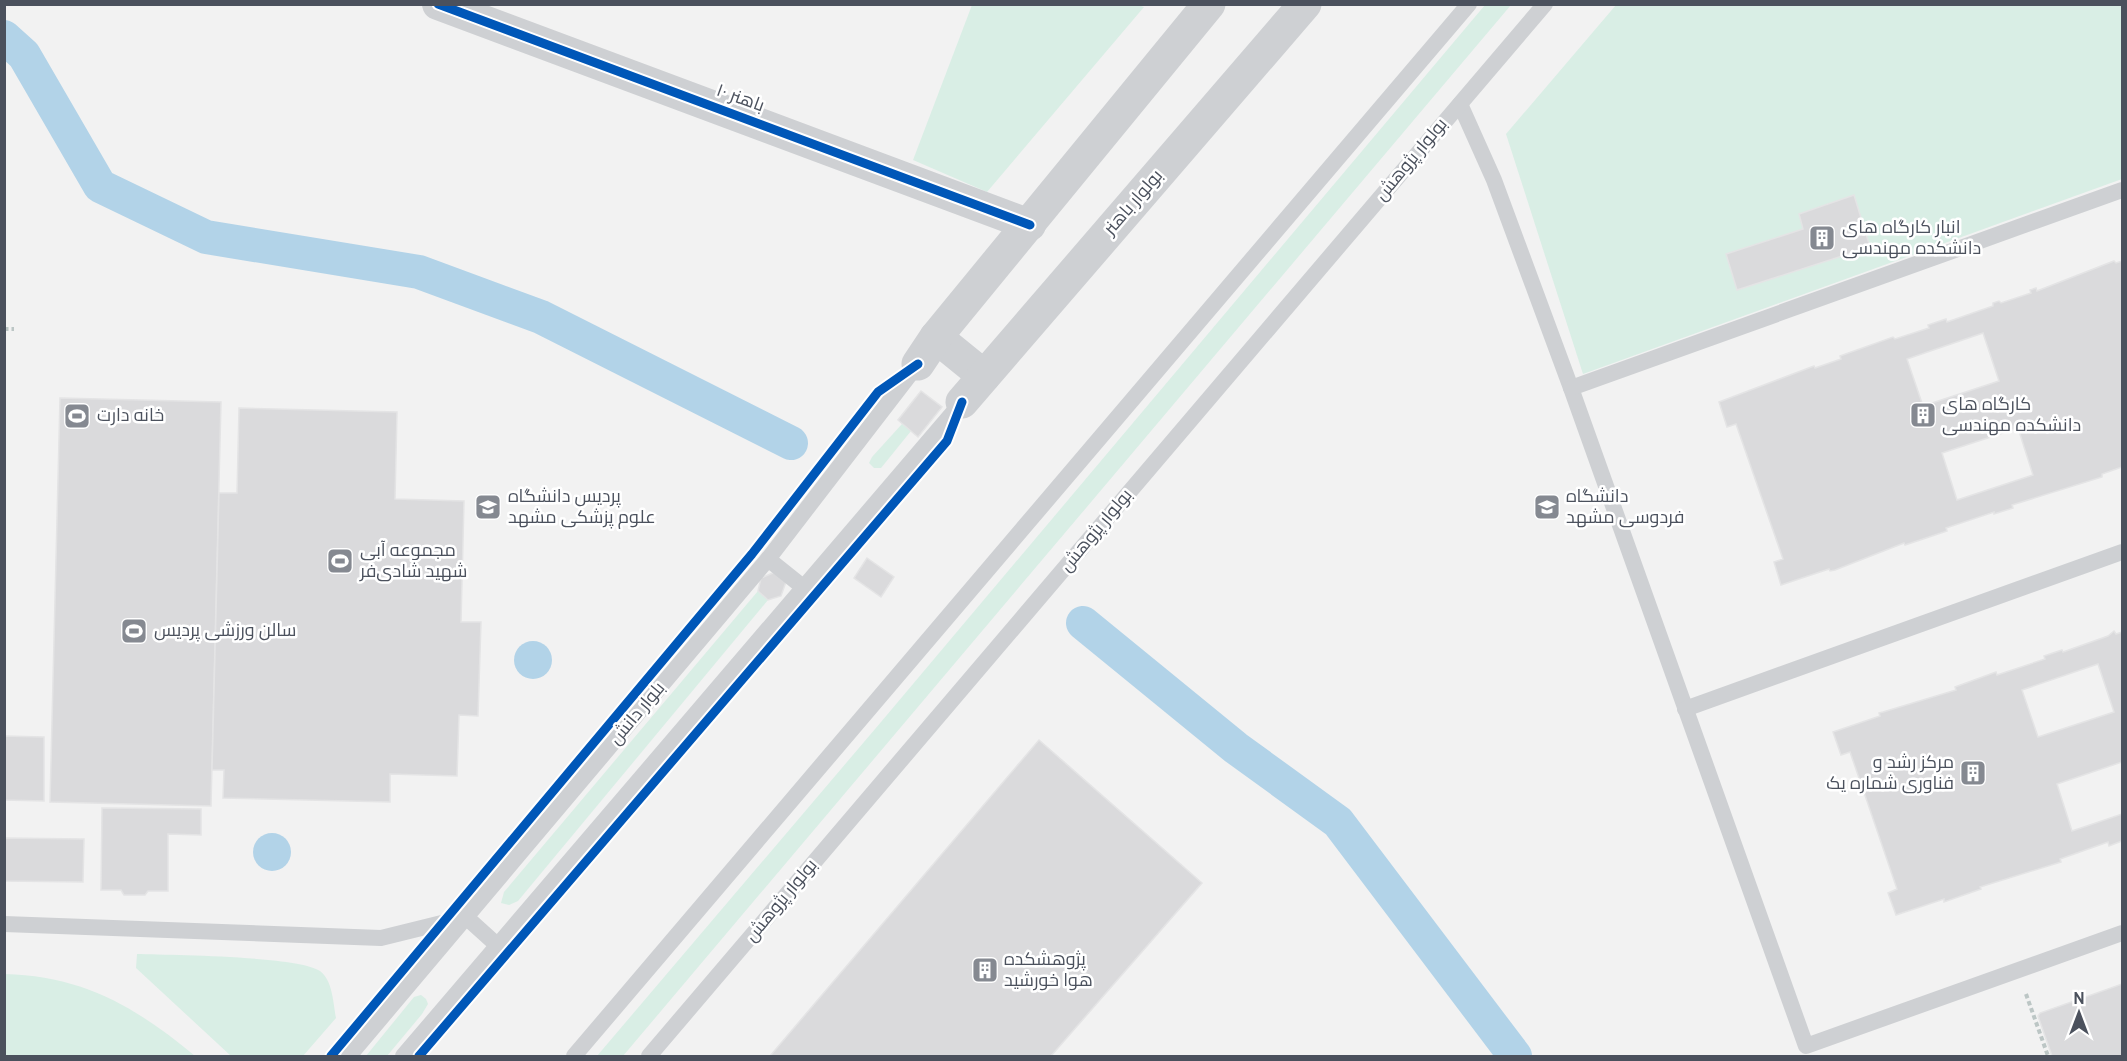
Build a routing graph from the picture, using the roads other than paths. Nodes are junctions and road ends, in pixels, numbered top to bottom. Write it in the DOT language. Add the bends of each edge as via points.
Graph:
graph roads {
  1 [pos="438,4"];
  2 [pos="1305,4"];
  3 [pos="1469,4"];
  4 [pos="1545,4"];
  5 [pos="1209,5"];
  6 [pos="1460,104"];
  7 [pos="2122,190"];
  8 [pos="1030,225"];
  9 [pos="936,337"];
  10 [pos="918,364"];
  11 [pos="984,376"];
  12 [pos="1571,388"];
  13 [pos="962,402"];
  14 [pos="2122,552"];
  15 [pos="768,559"];
  16 [pos="803,587"];
  17 [pos="1685,709"];
  18 [pos="466,917"];
  19 [pos="4,924"];
  20 [pos="2122,933"];
  21 [pos="496,945"];
  22 [pos="349,1056"];
  23 [pos="403,1056"];
  24 [pos="574,1056"];
  25 [pos="649,1056"];
  1 -- 8 [label="street, باهنر ۱۰"];
  2 -- 11 [label="street, بولوار باهنر"];
  3 -- 24 [label="lane"];
  4 -- 6 [label="lane, بولوار پژوهش"];
  5 -- 8 [label="street"];
  6 -- 12 [label="lane" via="1494,180"];
  6 -- 25 [label="lane, بولوار پژوهش"];
  7 -- 12 [label="lane"];
  8 -- 9 [label="street"];
  9 -- 10 [label="street"];
  9 -- 11 [label="street"];
  10 -- 15 [label="lane, بلوار دانش"];
  11 -- 13 [label="street, بولوار باهنر"];
  12 -- 17 [label="lane"];
  13 -- 16 [label="lane"];
  14 -- 17 [label="lane"];
  15 -- 16 [label="lane"];
  15 -- 18 [label="lane, بلوار دانش"];
  16 -- 21 [label="lane"];
  17 -- 20 [label="lane" via="1806,1046"];
  18 -- 19 [label="lane" via="381,938"];
  18 -- 21 [label="lane"];
  18 -- 22 [label="lane, بلوار دانش"];
  21 -- 23 [label="lane"];
}
